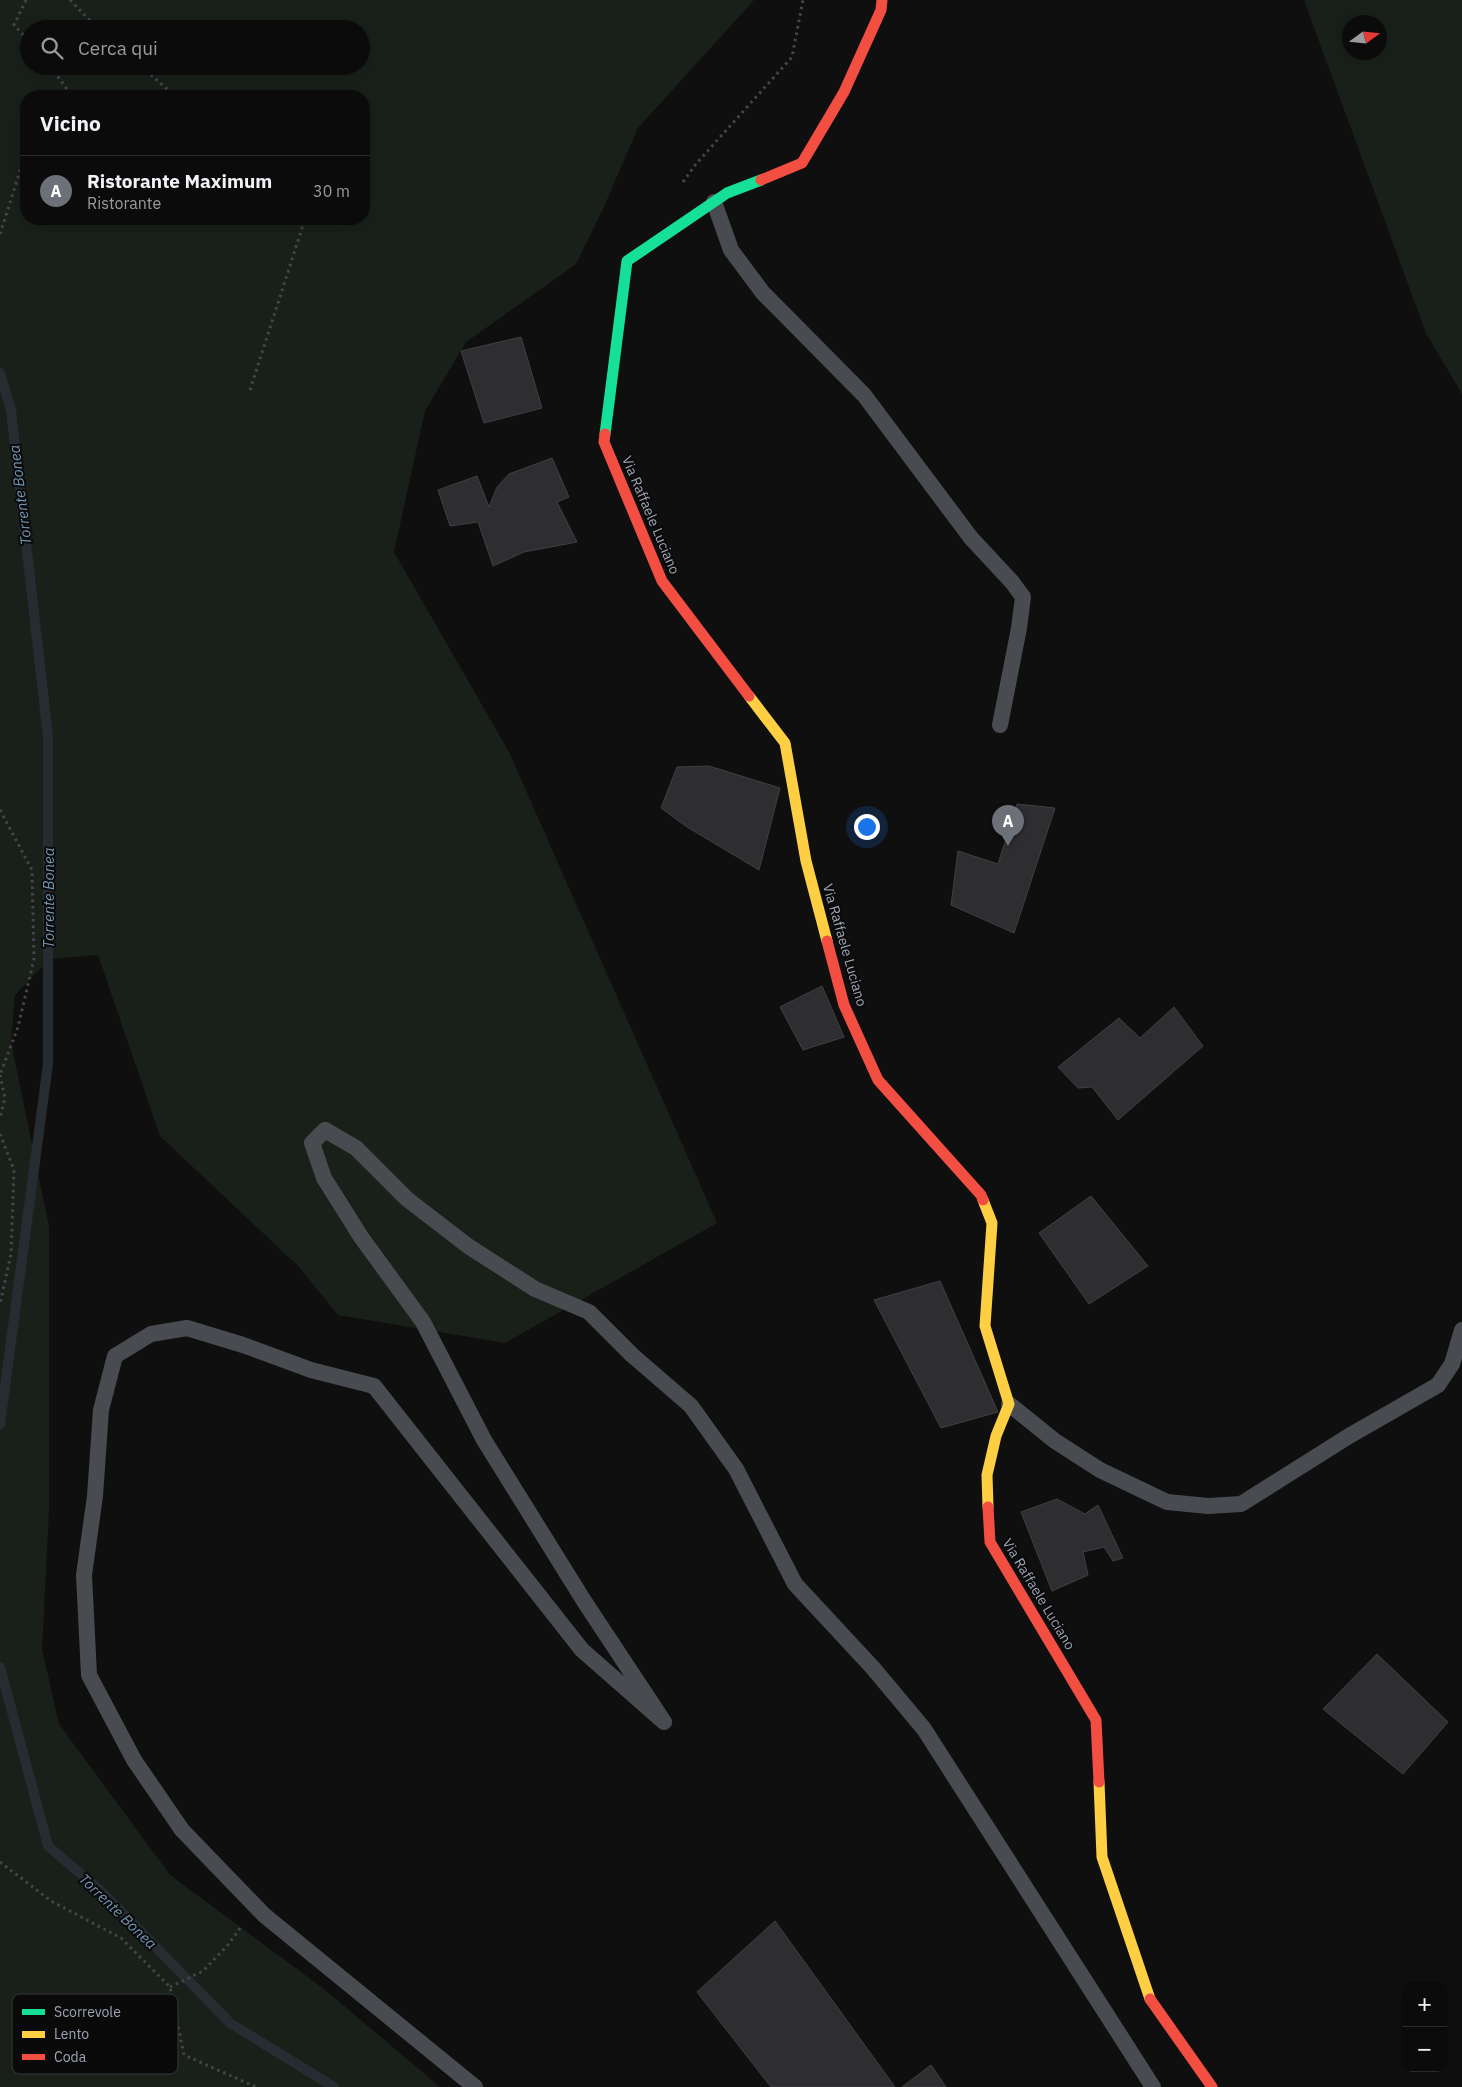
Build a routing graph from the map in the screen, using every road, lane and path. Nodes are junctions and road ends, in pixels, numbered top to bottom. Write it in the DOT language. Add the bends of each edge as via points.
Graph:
graph roads {
  1 [pos="26,0"];
  2 [pos="70,0"];
  3 [pos="803,0"];
  4 [pos="882,0"];
  5 [pos="89,20"];
  6 [pos="20,31"];
  7 [pos="57,75"];
  8 [pos="152,75"];
  9 [pos="68,90"];
  10 [pos="168,90"];
  11 [pos="20,171"];
  12 [pos="679,188"];
  13 [pos="714,202"];
  14 [pos="303,225"];
  15 [pos="0,234"];
  16 [pos="250,390"];
  17 [pos="1000,725"];
  18 [pos="0,810"];
  19 [pos="0,1075"];
  20 [pos="0,1118"];
  21 [pos="0,1134"];
  22 [pos="0,1304"];
  23 [pos="1462,1330"];
  24 [pos="1009,1404"];
  25 [pos="0,1862"];
  26 [pos="256,1907"];
  27 [pos="171,1986"];
  28 [pos="173,1994"];
  29 [pos="178,2023"];
  30 [pos="256,2087"];
  31 [pos="475,2087"];
  32 [pos="1153,2087"];
  33 [pos="1212,2087"];
  1 -- 6 [label="path" via="14,25"];
  2 -- 5 [label="path"];
  3 -- 12 [label="path" via="792,58 696,164"];
  4 -- 13 [label="street, Via Raffaele Luciano" via="881,10 844,92 802,163 727,193"];
  7 -- 9 [label="path"];
  8 -- 10 [label="path"];
  11 -- 15 [label="path"];
  13 -- 17 [label="lane" via="731,250 763,294 864,395 971,538 1022,597"];
  13 -- 24 [label="street, Via Raffaele Luciano" via="626,261 604,442 662,581 785,743 806,861 844,1005 878,1080 981,1195 992,1223 985,1326"];
  14 -- 16 [label="path"];
  18 -- 19 [label="path" via="32,870 34,960 18,1028"];
  19 -- 20 [label="path" via="5,1098"];
  21 -- 22 [label="path" via="14,1170 11,1254"];
  23 -- 24 [label="lane" via="1452,1364 1438,1385 1348,1436 1241,1504 1208,1506 1167,1502 1100,1470 1055,1441"];
  24 -- 33 [label="street, Via Raffaele Luciano" via="996,1436 987,1475 990,1542 1096,1720 1102,1857 1149,1997"];
  25 -- 27 [label="path" via="51,1901 121,1938"];
  26 -- 27 [label="path" via="227,1946 202,1971"];
  26 -- 31 [label="lane"];
  26 -- 32 [label="lane" via="182,1830 134,1760 89,1675 84,1575 95,1496 101,1410 115,1356 151,1334 187,1328 312,1370 374,1386 582,1650 664,1722 484,1440 423,1322 361,1237 324,1178 312,1143 325,1130 356,1148 407,1199 468,1246 535,1290 589,1312 691,1406 736,1468 795,1584 924,1729"];
  27 -- 28 [label="path"];
  29 -- 30 [label="path" via="184,2055"];
}
